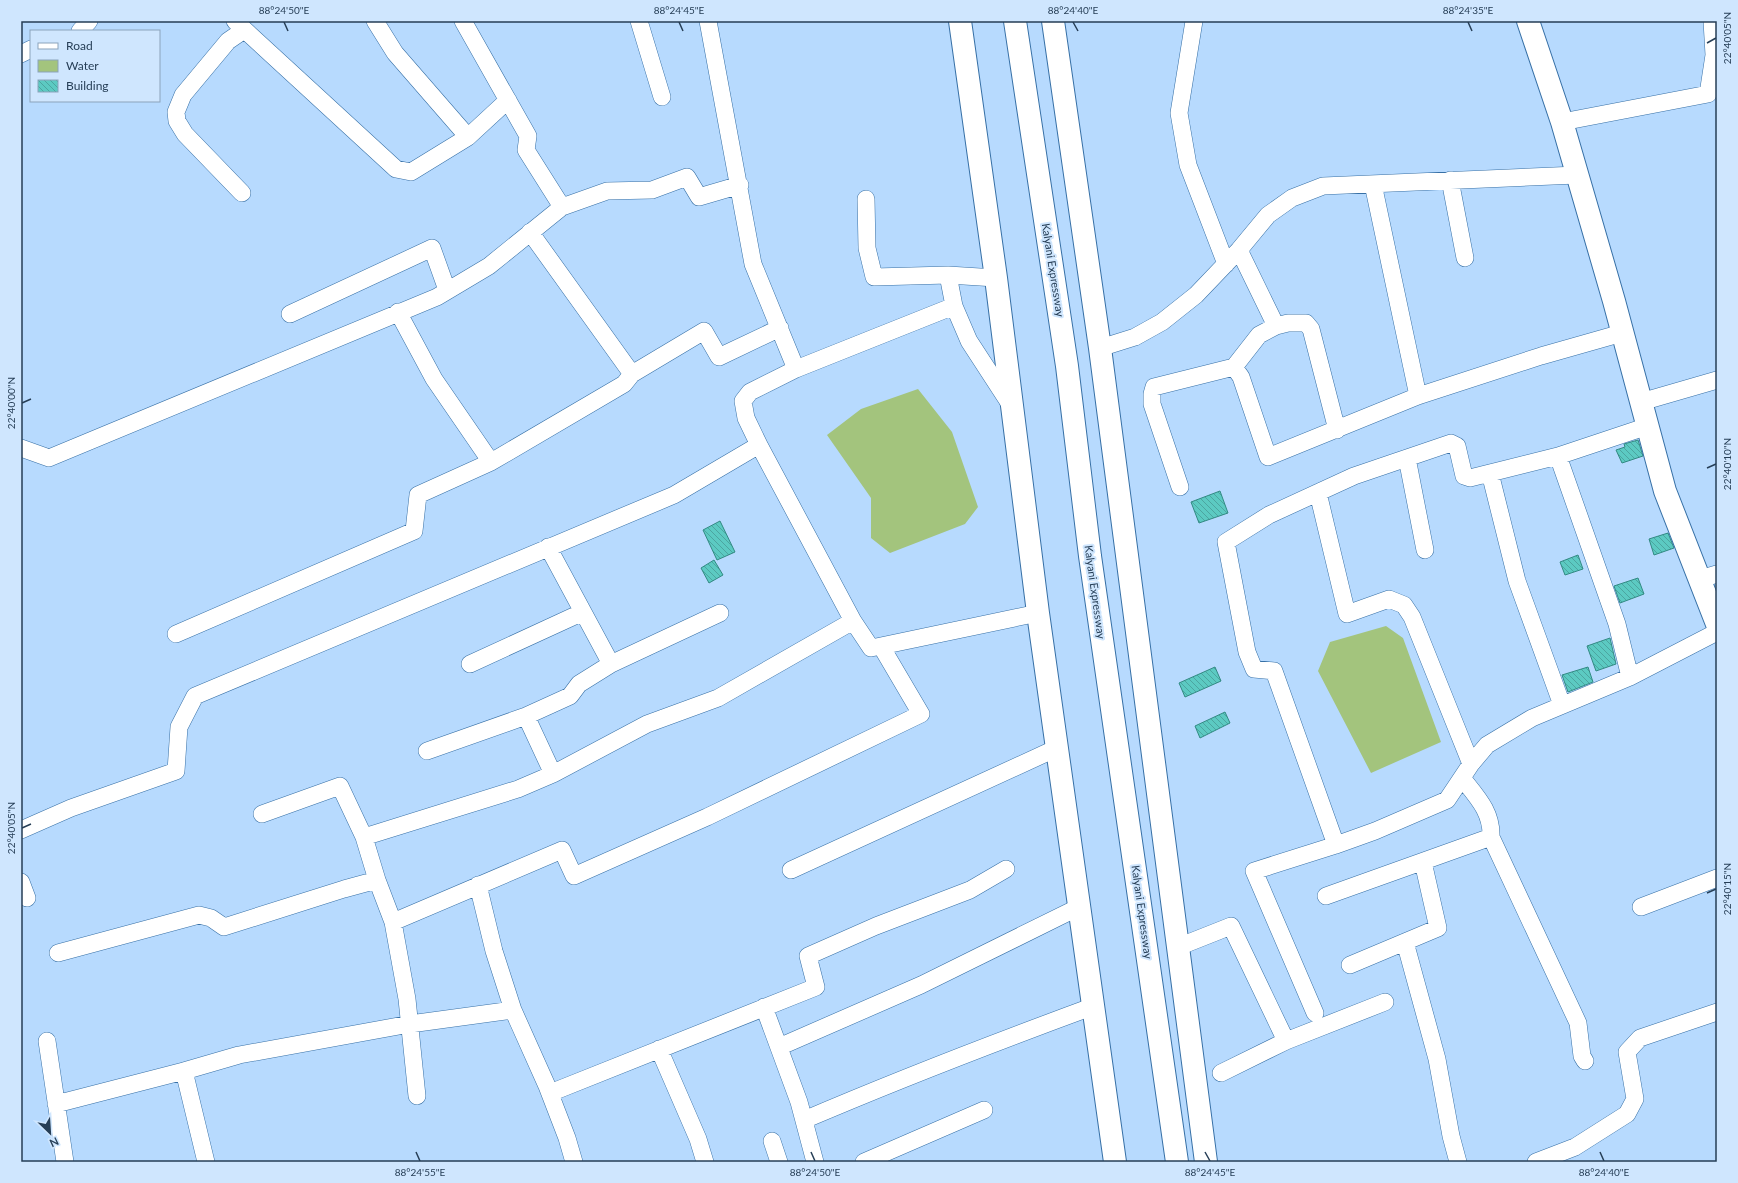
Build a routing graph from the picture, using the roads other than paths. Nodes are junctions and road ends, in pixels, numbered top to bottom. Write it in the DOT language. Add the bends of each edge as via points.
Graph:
graph roads {
  1 [pos="89,21"];
  2 [pos="375,21"];
  3 [pos="463,21"];
  4 [pos="639,21"];
  5 [pos="708,21"];
  6 [pos="960,21"];
  7 [pos="1015,21"];
  8 [pos="1053,21"];
  9 [pos="1194,21"];
  10 [pos="1528,21"];
  11 [pos="1712,21"];
  12 [pos="239,25"];
  13 [pos="81,30"];
  14 [pos="30,50"];
  15 [pos="21,54"];
  16 [pos="662,97"];
  17 [pos="508,100"];
  18 [pos="1562,122"];
  19 [pos="468,137"];
  20 [pos="1577,175"];
  21 [pos="1450,180"];
  22 [pos="1373,184"];
  23 [pos="740,185"];
  24 [pos="242,193"];
  25 [pos="866,199"];
  26 [pos="562,207"];
  27 [pos="530,232"];
  28 [pos="1239,250"];
  29 [pos="1465,258"];
  30 [pos="1226,264"];
  31 [pos="948,275"];
  32 [pos="996,278"];
  33 [pos="447,290"];
  34 [pos="954,306"];
  35 [pos="398,312"];
  36 [pos="290,314"];
  37 [pos="1276,326"];
  38 [pos="780,328"];
  39 [pos="1622,333"];
  40 [pos="1100,348"];
  41 [pos="1234,367"];
  42 [pos="796,369"];
  43 [pos="632,374"];
  44 [pos="1717,380"];
  45 [pos="1418,396"];
  46 [pos="1641,402"];
  47 [pos="1012,406"];
  48 [pos="1648,426"];
  49 [pos="1336,430"];
  50 [pos="759,445"];
  51 [pos="21,448"];
  52 [pos="1558,456"];
  53 [pos="1407,458"];
  54 [pos="491,462"];
  55 [pos="1490,472"];
  56 [pos="1180,487"];
  57 [pos="1318,493"];
  58 [pos="548,547"];
  59 [pos="1425,550"];
  60 [pos="1708,576"];
  61 [pos="583,612"];
  62 [pos="720,613"];
  63 [pos="1038,613"];
  64 [pos="853,621"];
  65 [pos="1717,624"];
  66 [pos="1717,632"];
  67 [pos="176,634"];
  68 [pos="881,646"];
  69 [pos="470,664"];
  70 [pos="611,664"];
  71 [pos="1630,677"];
  72 [pos="1562,705"];
  73 [pos="526,716"];
  74 [pos="1057,748"];
  75 [pos="427,751"];
  76 [pos="1471,764"];
  77 [pos="553,774"];
  78 [pos="1462,778"];
  79 [pos="262,814"];
  80 [pos="21,830"];
  81 [pos="364,837"];
  82 [pos="1491,838"];
  83 [pos="1336,845"];
  84 [pos="1423,862"];
  85 [pos="1006,869"];
  86 [pos="791,870"];
  87 [pos="1717,878"];
  88 [pos="378,880"];
  89 [pos="21,882"];
  90 [pos="478,885"];
  91 [pos="1326,896"];
  92 [pos="27,898"];
  93 [pos="1079,907"];
  94 [pos="1641,908"];
  95 [pos="393,922"];
  96 [pos="1404,942"];
  97 [pos="1178,947"];
  98 [pos="58,953"];
  99 [pos="1350,965"];
  100 [pos="1385,1002"];
  101 [pos="1094,1006"];
  102 [pos="764,1007"];
  103 [pos="513,1010"];
  104 [pos="1717,1012"];
  105 [pos="1315,1013"];
  106 [pos="410,1024"];
  107 [pos="47,1041"];
  108 [pos="1286,1041"];
  109 [pos="779,1047"];
  110 [pos="659,1049"];
  111 [pos="1585,1061"];
  112 [pos="184,1071"];
  113 [pos="1221,1074"];
  114 [pos="550,1093"];
  115 [pos="417,1096"];
  116 [pos="56,1104"];
  117 [pos="984,1110"];
  118 [pos="804,1120"];
  119 [pos="772,1141"];
  120 [pos="1540,1161"];
  121 [pos="65,1162"];
  122 [pos="206,1162"];
  123 [pos="574,1162"];
  124 [pos="705,1162"];
  125 [pos="779,1162"];
  126 [pos="815,1162"];
  127 [pos="864,1162"];
  128 [pos="1115,1162"];
  129 [pos="1177,1162"];
  130 [pos="1206,1162"];
  131 [pos="1458,1162"];
  1 -- 13 [label="street"];
  2 -- 19 [label="street" via="395,53"];
  3 -- 17 [label="street"];
  4 -- 16 [label="street"];
  5 -- 23 [label="street"];
  6 -- 32 [label="main road"];
  7 -- 129 [label="main road, Kalyani Expressway" via="1067,366 1090,556"];
  8 -- 40 [label="main road"];
  9 -- 30 [label="street" via="1179,113 1188,165"];
  10 -- 18 [label="main road"];
  11 -- 18 [label="street" via="1714,55 1708,94"];
  12 -- 19 [label="street" via="396,169 411,172"];
  12 -- 24 [label="street" via="182,94 176,112 177,121 185,134"];
  14 -- 15 [label="street"];
  17 -- 19 [label="street"];
  17 -- 26 [label="street" via="528,136 526,150"];
  18 -- 20 [label="main road"];
  20 -- 21 [label="street"];
  20 -- 39 [label="main road"];
  21 -- 22 [label="street"];
  21 -- 29 [label="street"];
  22 -- 28 [label="street" via="1323,186 1292,198 1268,215"];
  22 -- 45 [label="street"];
  23 -- 26 [label="street" via="699,197 687,178 652,190 607,191"];
  23 -- 38 [label="street" via="753,264"];
  25 -- 31 [label="street" via="867,248 874,277"];
  26 -- 27 [label="street"];
  27 -- 33 [label="street" via="489,266"];
  27 -- 43 [label="street"];
  28 -- 30 [label="street"];
  28 -- 37 [label="street"];
  30 -- 40 [label="street" via="1196,295 1162,322 1135,337"];
  31 -- 32 [label="street"];
  31 -- 34 [label="street"];
  32 -- 47 [label="main road"];
  33 -- 35 [label="street"];
  33 -- 36 [label="street" via="432,248"];
  34 -- 42 [label="street"];
  34 -- 47 [label="street" via="969,341"];
  35 -- 51 [label="street" via="49,458"];
  35 -- 54 [label="street" via="434,379"];
  37 -- 41 [label="street" via="1258,335"];
  37 -- 49 [label="street" via="1306,323 1311,329"];
  38 -- 42 [label="street"];
  38 -- 43 [label="street" via="719,357 704,331"];
  39 -- 45 [label="street"];
  39 -- 46 [label="main road"];
  40 -- 97 [label="main road"];
  41 -- 49 [label="street" via="1241,377 1268,457"];
  41 -- 56 [label="street" via="1154,387 1152,404"];
  42 -- 50 [label="street" via="750,392 743,401 746,418"];
  43 -- 54 [label="street" via="624,384"];
  44 -- 46 [label="street"];
  45 -- 49 [label="street"];
  46 -- 48 [label="main road"];
  47 -- 63 [label="main road"];
  48 -- 52 [label="street"];
  48 -- 60 [label="main road" via="1665,491"];
  50 -- 58 [label="street" via="674,494"];
  50 -- 64 [label="street"];
  52 -- 55 [label="street"];
  52 -- 71 [label="street" via="1617,624"];
  53 -- 55 [label="street" via="1451,443 1457,446 1464,476 1470,478"];
  53 -- 57 [label="street" via="1354,476"];
  53 -- 59 [label="street"];
  54 -- 67 [label="street" via="418,495 414,531"];
  55 -- 72 [label="street" via="1517,582"];
  57 -- 76 [label="street" via="1347,614 1389,599 1404,605 1416,627"];
  57 -- 83 [label="street" via="1269,515 1226,542 1247,652 1254,669 1274,671"];
  58 -- 61 [label="street"];
  58 -- 80 [label="street" via="195,696 179,727 176,771 71,808"];
  60 -- 65 [label="main road"];
  61 -- 69 [label="street"];
  61 -- 70 [label="street"];
  62 -- 70 [label="street"];
  63 -- 68 [label="street"];
  63 -- 74 [label="main road"];
  64 -- 68 [label="street" via="871,648"];
  64 -- 77 [label="street" via="718,698 647,724"];
  66 -- 71 [label="street"];
  68 -- 90 [label="street" via="921,714 707,817 574,876 562,850"];
  70 -- 73 [label="street" via="580,684 570,696"];
  71 -- 72 [label="street"];
  72 -- 76 [label="street" via="1532,718 1486,745"];
  73 -- 75 [label="street"];
  73 -- 77 [label="street"];
  74 -- 86 [label="street"];
  74 -- 93 [label="main road"];
  76 -- 78 [label="street"];
  77 -- 81 [label="street" via="518,789"];
  78 -- 82 [label="street" via="1484,805 1492,825"];
  78 -- 83 [label="street" via="1447,800"];
  79 -- 81 [label="street" via="340,786"];
  81 -- 88 [label="street"];
  82 -- 84 [label="street"];
  82 -- 111 [label="street" via="1578,1023 1582,1056"];
  83 -- 105 [label="street" via="1254,871"];
  84 -- 91 [label="street"];
  84 -- 96 [label="street" via="1438,928"];
  85 -- 102 [label="street" via="970,890 876,926 808,956 816,987"];
  87 -- 94 [label="street"];
  88 -- 95 [label="street"];
  88 -- 98 [label="street" via="224,927 211,918 199,915"];
  89 -- 92 [label="street"];
  90 -- 95 [label="street"];
  90 -- 103 [label="street" via="494,951"];
  93 -- 101 [label="main road"];
  93 -- 109 [label="street" via="921,985"];
  95 -- 106 [label="street"];
  96 -- 99 [label="street"];
  96 -- 131 [label="street" via="1437,1059"];
  97 -- 108 [label="street" via="1232,926"];
  97 -- 130 [label="main road"];
  100 -- 108 [label="street"];
  101 -- 118 [label="street" via="970,1051"];
  101 -- 128 [label="main road"];
  102 -- 109 [label="street"];
  102 -- 110 [label="street"];
  103 -- 106 [label="street"];
  103 -- 114 [label="street"];
  104 -- 120 [label="street" via="1640,1038 1627,1052 1635,1099 1627,1114 1575,1147"];
  106 -- 112 [label="street" via="239,1055"];
  106 -- 115 [label="street"];
  107 -- 116 [label="street"];
  108 -- 113 [label="street"];
  109 -- 118 [label="street"];
  110 -- 114 [label="street"];
  110 -- 124 [label="street" via="698,1139"];
  112 -- 116 [label="street"];
  112 -- 122 [label="street"];
  114 -- 123 [label="street"];
  116 -- 121 [label="street"];
  117 -- 127 [label="street"];
  118 -- 126 [label="street"];
  119 -- 125 [label="street"];
}
